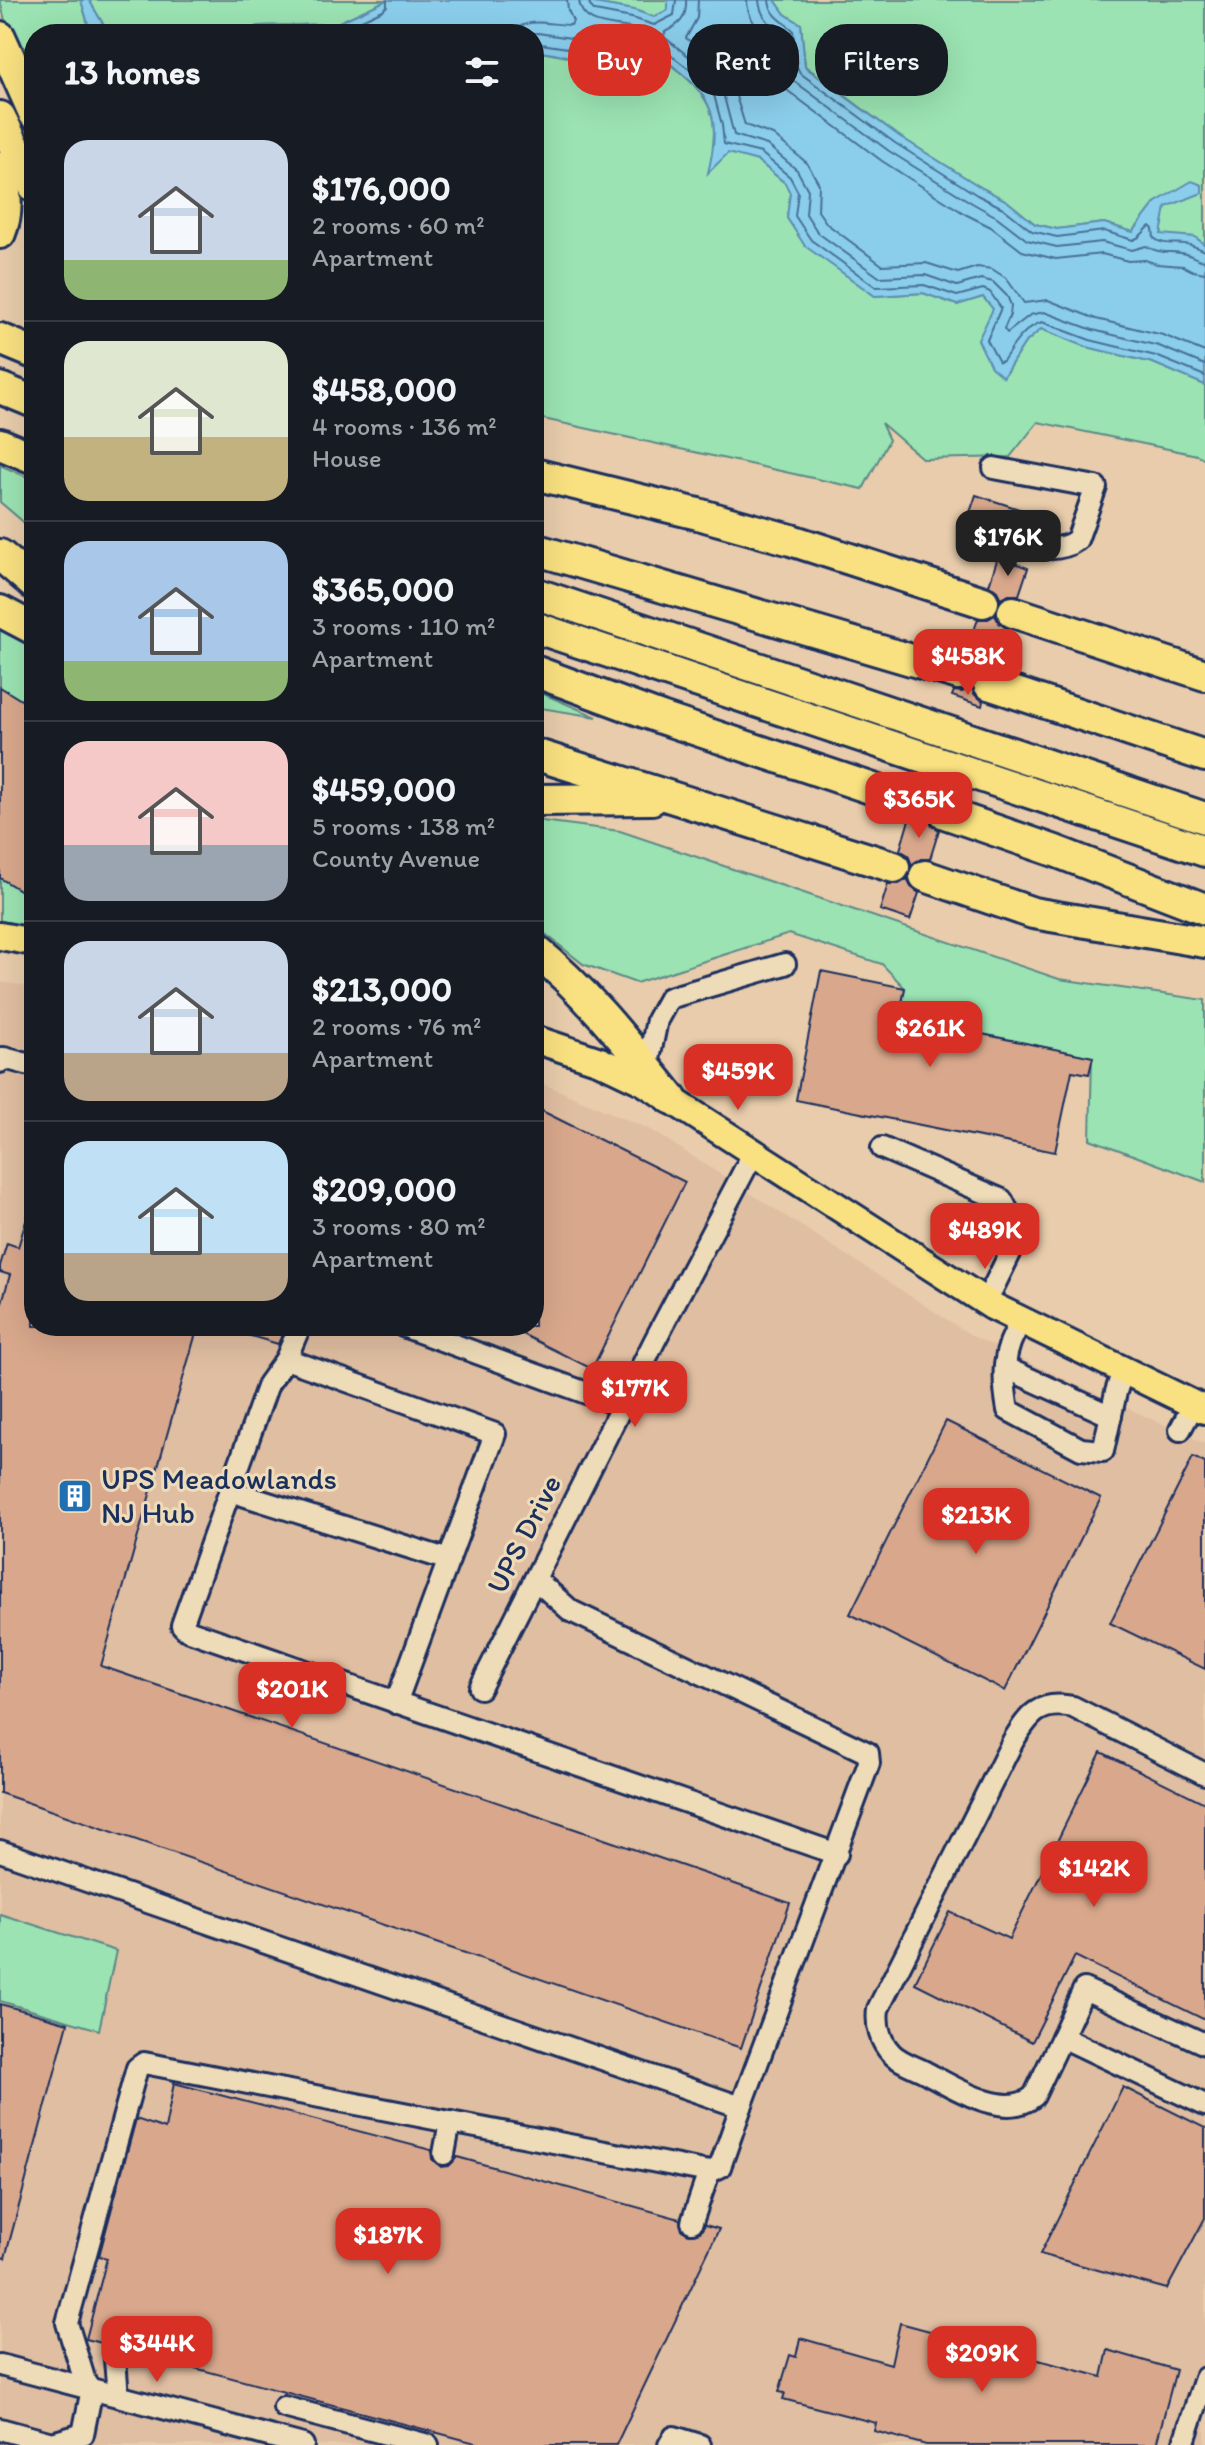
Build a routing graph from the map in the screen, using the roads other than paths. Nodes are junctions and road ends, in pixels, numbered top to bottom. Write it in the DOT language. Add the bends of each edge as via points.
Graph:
graph roads {
  1 [pos="0,37"];
  2 [pos="24,91"];
  3 [pos="0,117"];
  4 [pos="24,166"];
  5 [pos="0,167"];
  6 [pos="0,233"];
  7 [pos="0,339"];
  8 [pos="24,349"];
  9 [pos="0,371"];
  10 [pos="24,380"];
  11 [pos="0,388"];
  12 [pos="24,398"];
  13 [pos="0,427"];
  14 [pos="24,436"];
  15 [pos="0,444"];
  16 [pos="24,454"];
  17 [pos="994,468"];
  18 [pos="544,476"];
  19 [pos="1024,542"];
  20 [pos="544,552"];
  21 [pos="0,555"];
  22 [pos="24,575"];
  23 [pos="544,596"];
  24 [pos="983,602"];
  25 [pos="0,611"];
  26 [pos="1013,612"];
  27 [pos="24,624"];
  28 [pos="544,630"];
  29 [pos="959,674"];
  30 [pos="544,675"];
  31 [pos="1205,675"];
  32 [pos="989,684"];
  33 [pos="1205,756"];
  34 [pos="544,757"];
  35 [pos="544,776"];
  36 [pos="682,799"];
  37 [pos="544,800"];
  38 [pos="915,803"];
  39 [pos="945,813"];
  40 [pos="1205,818"];
  41 [pos="1205,851"];
  42 [pos="894,867"];
  43 [pos="925,876"];
  44 [pos="1205,909"];
  45 [pos="0,936"];
  46 [pos="24,940"];
  47 [pos="1205,942"];
  48 [pos="544,962"];
  49 [pos="785,964"];
  50 [pos="544,1042"];
  51 [pos="0,1062"];
  52 [pos="24,1063"];
  53 [pos="646,1075"];
  54 [pos="671,1098"];
  55 [pos="882,1148"];
  56 [pos="754,1152"];
  57 [pos="986,1302"];
  58 [pos="1021,1322"];
  59 [pos="296,1336"];
  60 [pos="430,1336"];
  61 [pos="286,1359"];
  62 [pos="1006,1368"];
  63 [pos="1123,1370"];
  64 [pos="622,1406"];
  65 [pos="1199,1407"];
  66 [pos="1111,1416"];
  67 [pos="1180,1430"];
  68 [pos="230,1491"];
  69 [pos="449,1560"];
  70 [pos="535,1579"];
  71 [pos="480,1688"];
  72 [pos="396,1703"];
  73 [pos="1205,1774"];
  74 [pos="0,1851"];
  75 [pos="837,1854"];
  76 [pos="1062,2037"];
  77 [pos="1205,2044"];
  78 [pos="1205,2105"];
  79 [pos="741,2107"];
  80 [pos="450,2122"];
  81 [pos="444,2154"];
  82 [pos="709,2172"];
  83 [pos="692,2222"];
  84 [pos="114,2347"];
  85 [pos="0,2365"];
  86 [pos="1205,2378"];
  87 [pos="89,2388"];
  88 [pos="118,2396"];
  89 [pos="284,2407"];
  90 [pos="0,2429"];
  91 [pos="303,2445"];
  92 [pos="428,2445"];
  93 [pos="669,2445"];
  94 [pos="700,2445"];
  95 [pos="1183,2445"];
  1 -- 2 [label="highway"];
  3 -- 4 [label="highway"];
  5 -- 6 [label="highway" via="6,199"];
  7 -- 8 [label="highway"];
  9 -- 10 [label="highway"];
  11 -- 12 [label="highway"];
  13 -- 14 [label="highway"];
  15 -- 16 [label="highway"];
  17 -- 19 [label="street" via="1096,487 1077,540 1059,548"];
  18 -- 24 [label="highway" via="776,535"];
  20 -- 29 [label="highway"];
  21 -- 22 [label="highway"];
  23 -- 40 [label="highway"];
  25 -- 27 [label="highway"];
  26 -- 31 [label="highway"];
  28 -- 41 [label="highway"];
  30 -- 38 [label="highway"];
  32 -- 33 [label="highway"];
  34 -- 36 [label="highway"];
  35 -- 36 [label="highway"];
  36 -- 37 [label="highway"];
  36 -- 42 [label="highway"];
  39 -- 44 [label="highway"];
  43 -- 47 [label="highway" via="1033,913"];
  45 -- 46 [label="main road"];
  48 -- 53 [label="highway" via="555,966"];
  49 -- 53 [label="street" via="669,998 657,1020"];
  50 -- 53 [label="main road"];
  51 -- 52 [label="street" via="4,1058"];
  53 -- 54 [label="highway"];
  54 -- 56 [label="main road"];
  55 -- 57 [label="street" via="1002,1200 1016,1241"];
  56 -- 57 [label="main road"];
  56 -- 64 [label="street, UPS Drive"];
  57 -- 58 [label="main road"];
  58 -- 62 [label="street" via="1009,1339"];
  58 -- 63 [label="main road"];
  59 -- 61 [label="street"];
  60 -- 64 [label="street"];
  61 -- 68 [label="street" via="268,1384"];
  61 -- 69 [label="street" via="495,1434"];
  62 -- 66 [label="street"];
  62 -- 66 [label="street" via="1008,1410 1081,1449 1103,1451"];
  63 -- 65 [label="main road"];
  63 -- 66 [label="street"];
  64 -- 70 [label="street, UPS Drive"];
  65 -- 67 [label="street"];
  68 -- 69 [label="street"];
  68 -- 72 [label="street" via="182,1625"];
  69 -- 72 [label="street"];
  70 -- 71 [label="street, UPS Drive"];
  70 -- 75 [label="street" via="571,1611 868,1753"];
  72 -- 75 [label="street"];
  73 -- 76 [label="street" via="1073,1707 1059,1704 1027,1717 876,2021 893,2056 1002,2106 1026,2103 1034,2096"];
  74 -- 79 [label="street"];
  75 -- 79 [label="street"];
  76 -- 77 [label="street" via="1084,1989"];
  76 -- 78 [label="street"];
  79 -- 82 [label="street" via="720,2167"];
  80 -- 81 [label="street"];
  80 -- 82 [label="street"];
  80 -- 87 [label="street" via="144,2063 137,2068 67,2323"];
  82 -- 83 [label="street"];
  84 -- 88 [label="street"];
  85 -- 87 [label="street"];
  86 -- 95 [label="street"];
  87 -- 88 [label="street"];
  87 -- 90 [label="street" via="83,2434 52,2443"];
  88 -- 91 [label="street"];
  89 -- 92 [label="street"];
  93 -- 94 [label="street" via="674,2437"];
}
